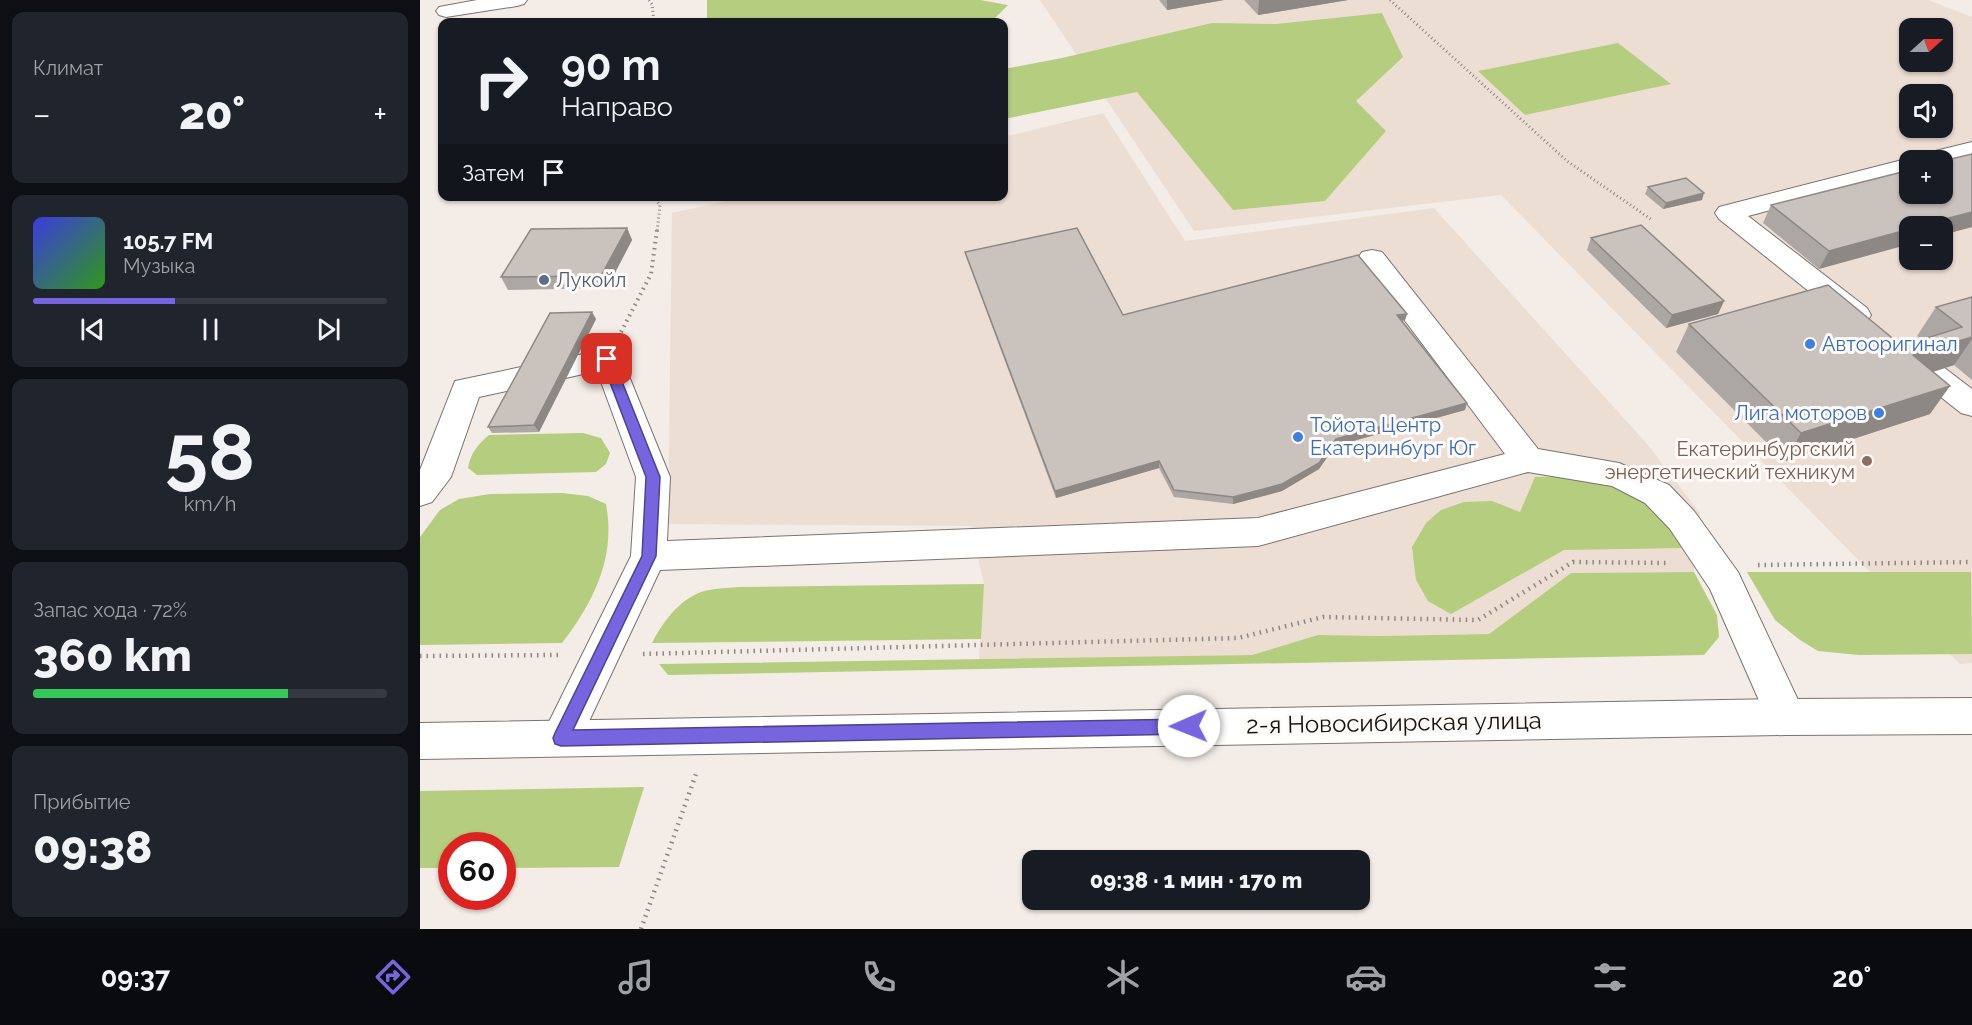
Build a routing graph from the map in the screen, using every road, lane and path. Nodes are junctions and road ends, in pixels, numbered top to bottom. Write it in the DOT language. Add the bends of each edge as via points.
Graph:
graph roads {
  1 [pos="517,0"];
  2 [pos="649,0"];
  3 [pos="1390,0"];
  4 [pos="446,11"];
  5 [pos="654,18"];
  6 [pos="1972,149"];
  7 [pos="1953,154"];
  8 [pos="1899,168"];
  9 [pos="656,201"];
  10 [pos="1652,220"];
  11 [pos="1372,258"];
  12 [pos="607,359"];
  13 [pos="1972,405"];
  14 [pos="1528,460"];
  15 [pos="420,493"];
  16 [pos="649,556"];
  17 [pos="1972,562"];
  18 [pos="1712,564"];
  19 [pos="601,655"];
  20 [pos="420,656"];
  21 [pos="1972,716"];
  22 [pos="1786,717"];
  23 [pos="710,734"];
  24 [pos="561,738"];
  25 [pos="420,741"];
  26 [pos="642,929"];
  1 -- 4 [label="main road"];
  2 -- 5 [label="path"];
  3 -- 10 [label="path" via="1567,160"];
  6 -- 7 [label="main road"];
  8 -- 13 [label="main road" via="1728,213"];
  9 -- 12 [label="path" via="660,205 651,274"];
  11 -- 14 [label="main road"];
  12 -- 15 [label="main road" via="466,389 434,477"];
  12 -- 16 [label="main road" via="653,477"];
  14 -- 16 [label="main road" via="1258,532"];
  14 -- 18 [label="main road" via="1619,474 1657,494 1682,520"];
  16 -- 19 [label="main road"];
  17 -- 18 [label="path"];
  18 -- 19 [label="path" via="1573,562 1478,620 1323,617 1238,638"];
  18 -- 22 [label="main road" via="1725,582"];
  19 -- 20 [label="path"];
  19 -- 24 [label="main road"];
  21 -- 22 [label="main road, 2-я Новосибирская улица"];
  22 -- 23 [label="main road, 2-я Новосибирская улица"];
  23 -- 24 [label="main road, 2-я Новосибирская улица"];
  23 -- 26 [label="path"];
  24 -- 25 [label="main road, 2-я Новосибирская улица"];
}
